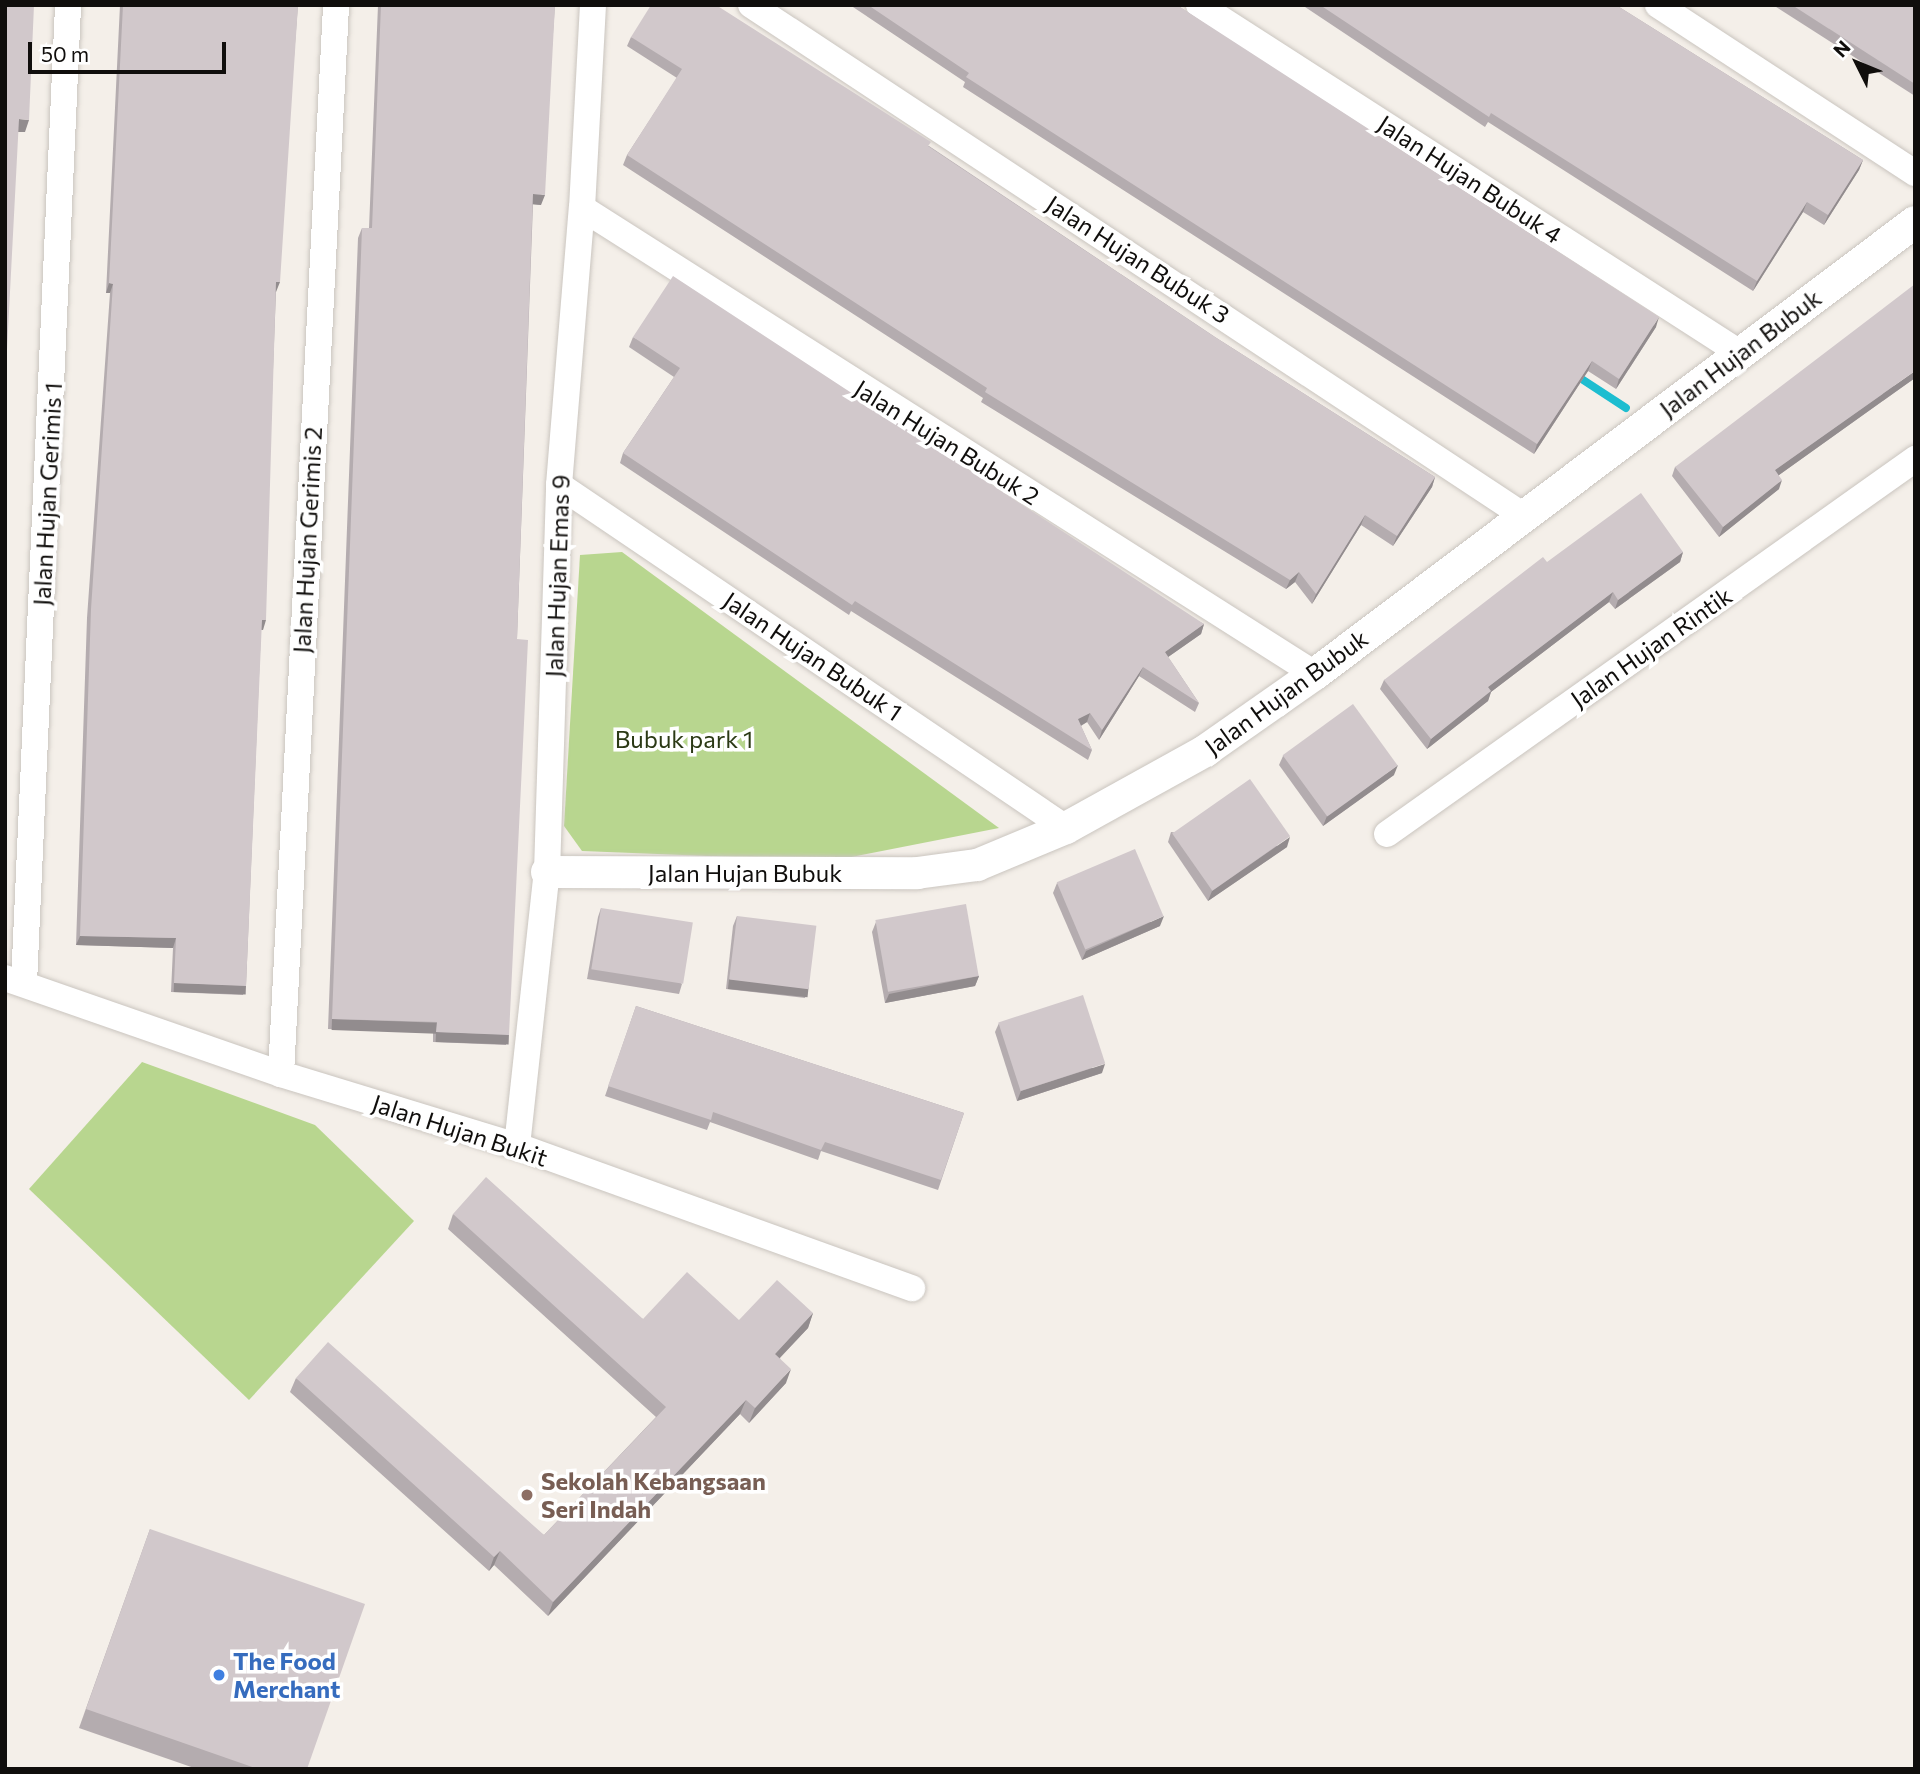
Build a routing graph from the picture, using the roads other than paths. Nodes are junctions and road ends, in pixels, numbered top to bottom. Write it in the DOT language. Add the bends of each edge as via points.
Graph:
graph roads {
  1 [pos="68,5"];
  2 [pos="336,5"];
  3 [pos="593,5"];
  4 [pos="751,5"];
  5 [pos="1199,5"];
  6 [pos="1658,5"];
  7 [pos="1915,173"];
  8 [pos="582,208"];
  9 [pos="1915,222"];
  10 [pos="1740,353"];
  11 [pos="1915,459"];
  12 [pos="559,485"];
  13 [pos="1524,516"];
  14 [pos="1314,674"];
  15 [pos="1066,828"];
  16 [pos="1387,834"];
  17 [pos="547,872"];
  18 [pos="15,981"];
  19 [pos="281,1074"];
  20 [pos="517,1146"];
  21 [pos="912,1288"];
  1 -- 18 [label="street, Jalan Hujan Gerimis 1"];
  2 -- 19 [label="street, Jalan Hujan Gerimis 2"];
  3 -- 8 [label="street, Jalan Hujan Emas 9"];
  4 -- 13 [label="street, Jalan Hujan Bubuk 3"];
  5 -- 10 [label="street, Jalan Hujan Bubuk 4"];
  6 -- 7 [label="street"];
  8 -- 12 [label="street, Jalan Hujan Emas 9"];
  8 -- 14 [label="street, Jalan Hujan Bubuk 2"];
  9 -- 10 [label="street, Jalan Hujan Bubuk"];
  10 -- 13 [label="street, Jalan Hujan Bubuk"];
  11 -- 16 [label="street, Jalan Hujan Rintik"];
  12 -- 15 [label="street, Jalan Hujan Bubuk 1"];
  12 -- 17 [label="street, Jalan Hujan Emas 9"];
  13 -- 14 [label="street, Jalan Hujan Bubuk"];
  14 -- 15 [label="street, Jalan Hujan Bubuk" via="1205,751"];
  15 -- 17 [label="street, Jalan Hujan Bubuk" via="977,865 917,873"];
  17 -- 20 [label="street, Jalan Hujan Emas 9"];
  18 -- 19 [label="street, Jalan Hujan Bukit"];
  19 -- 20 [label="street, Jalan Hujan Bukit"];
  20 -- 21 [label="street, Jalan Hujan Bukit"];
}
